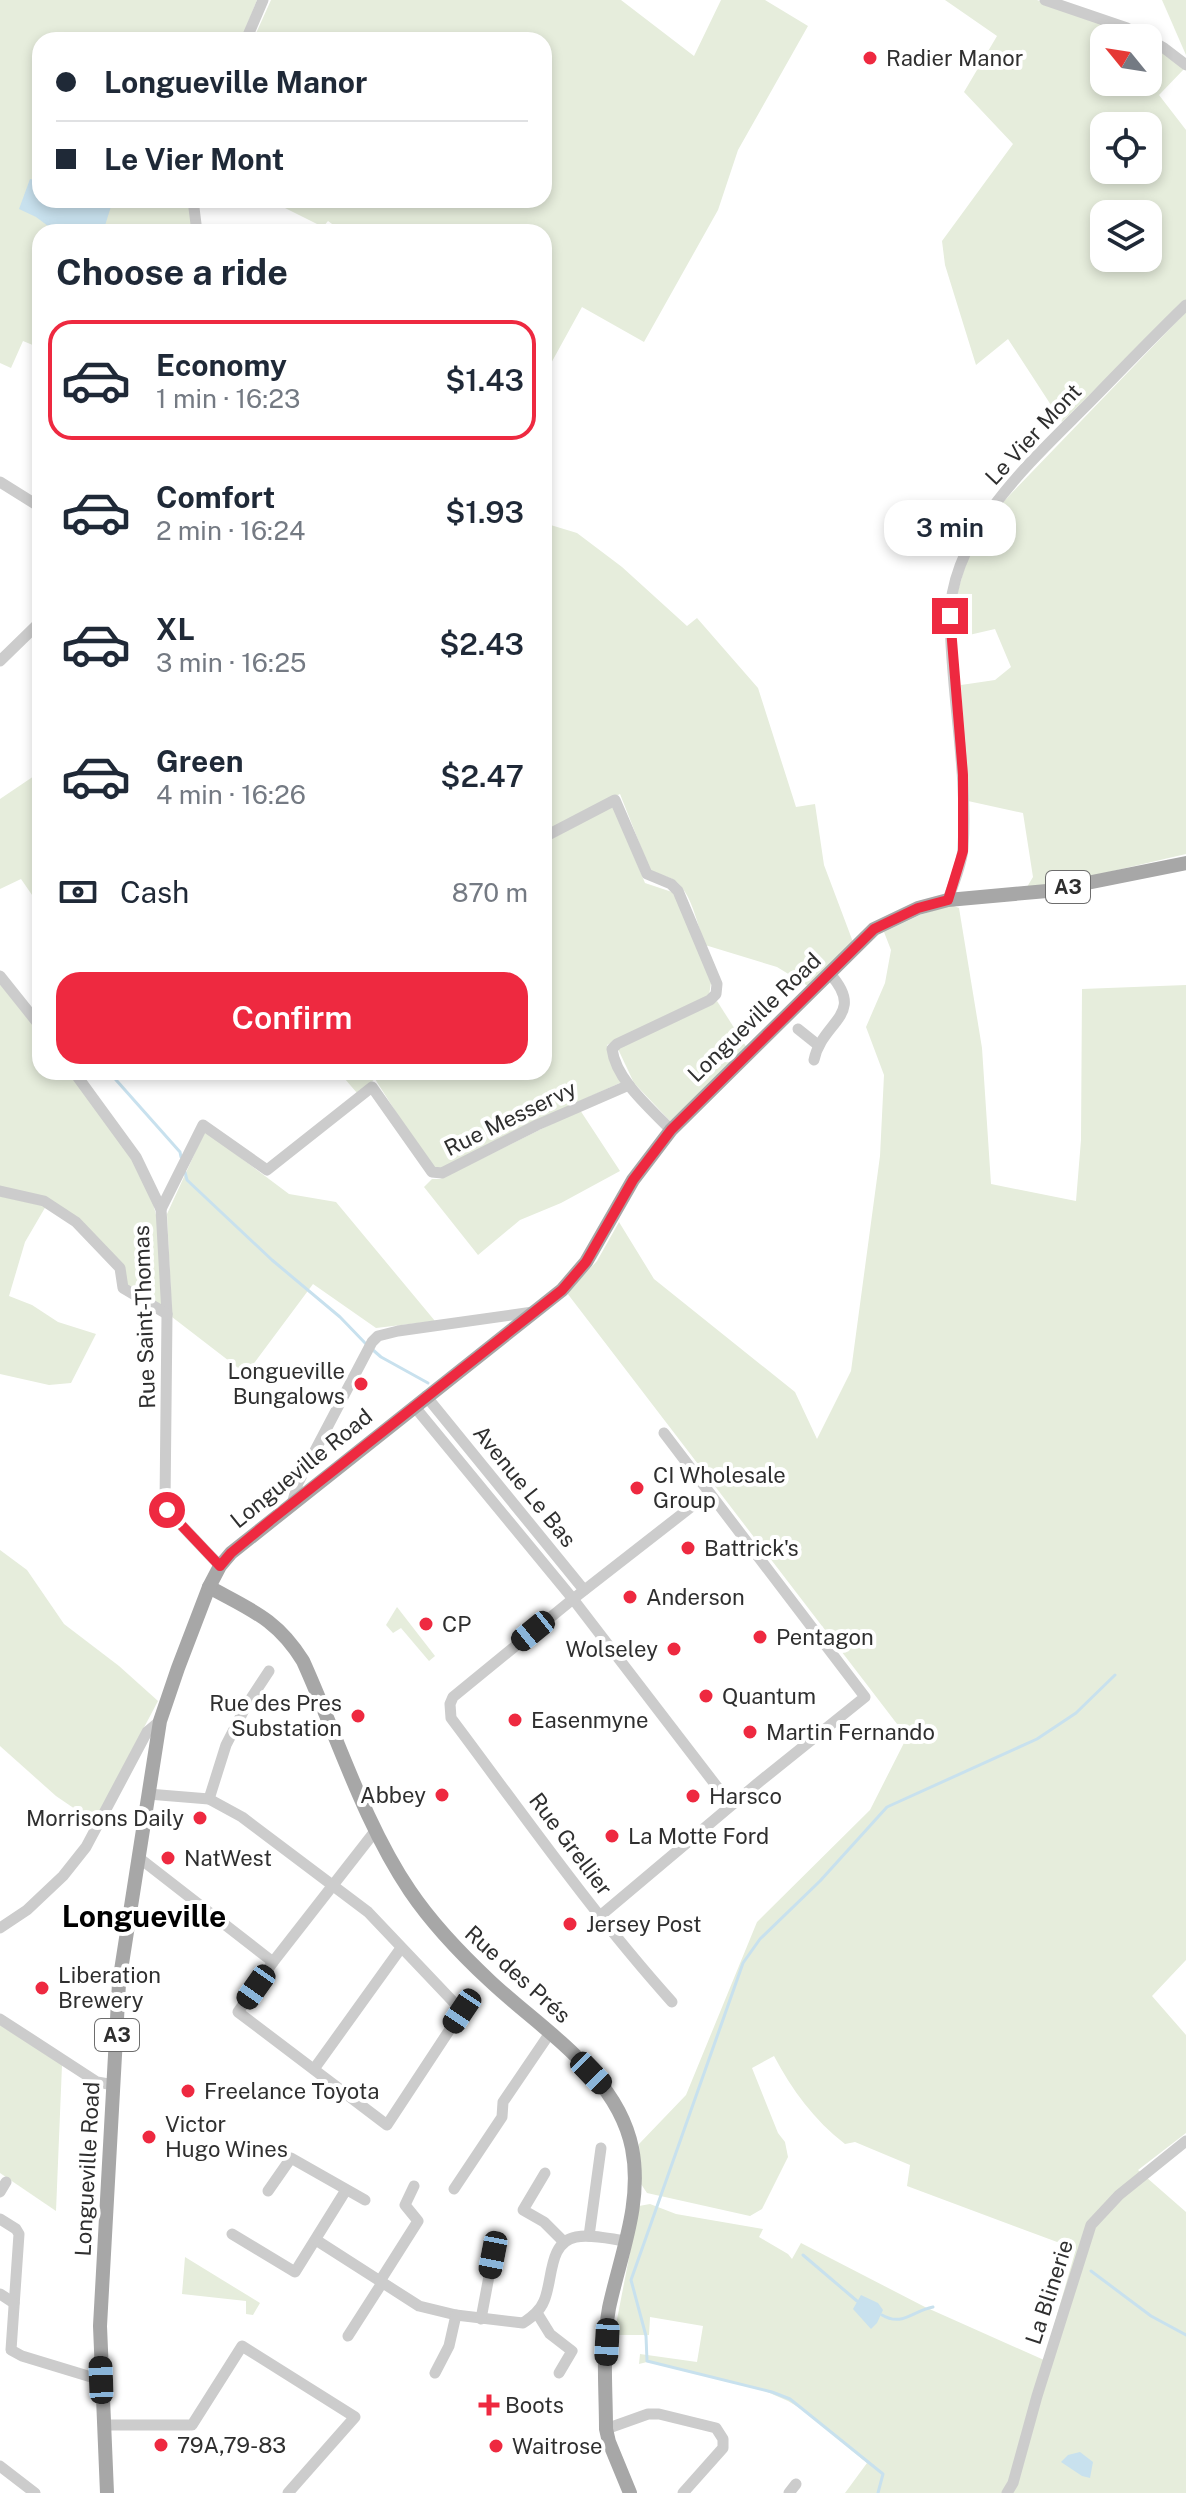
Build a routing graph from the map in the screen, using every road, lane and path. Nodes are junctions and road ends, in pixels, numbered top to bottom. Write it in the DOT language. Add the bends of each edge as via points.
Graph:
graph roads {
  1 [pos="263,0"];
  2 [pos="1045,0"];
  3 [pos="1115,24"];
  4 [pos="249,32"];
  5 [pos="1162,47"];
  6 [pos="1186,65"];
  7 [pos="1186,305"];
  8 [pos="0,482"];
  9 [pos="32,502"];
  10 [pos="32,630"];
  11 [pos="0,661"];
  12 [pos="552,833"];
  13 [pos="1186,863"];
  14 [pos="948,900"];
  15 [pos="830,974"];
  16 [pos="0,976"];
  17 [pos="32,1016"];
  18 [pos="798,1029"];
  19 [pos="818,1045"];
  20 [pos="814,1060"];
  21 [pos="80,1080"];
  22 [pos="629,1085"];
  23 [pos="671,1130"];
  24 [pos="0,1191"];
  25 [pos="161,1209"];
  26 [pos="534,1312"];
  27 [pos="167,1314"];
  28 [pos="426,1396"];
  29 [pos="414,1406"];
  30 [pos="664,1433"];
  31 [pos="709,1493"];
  32 [pos="292,1504"];
  33 [pos="220,1566"];
  34 [pos="209,1587"];
  35 [pos="584,1590"];
  36 [pos="573,1599"];
  37 [pos="269,1671"];
  38 [pos="160,1721"];
  39 [pos="148,1794"];
  40 [pos="209,1799"];
  41 [pos="731,1805"];
  42 [pos="376,1830"];
  43 [pos="138,1857"];
  44 [pos="333,1884"];
  45 [pos="600,1916"];
  46 [pos="0,1928"];
  47 [pos="401,1948"];
  48 [pos="273,1962"];
  49 [pos="672,2002"];
  50 [pos="0,2019"];
  51 [pos="550,2033"];
  52 [pos="314,2069"];
  53 [pos="114,2085"];
  54 [pos="1186,2141"];
  55 [pos="601,2148"];
  56 [pos="545,2173"];
  57 [pos="414,2186"];
  58 [pos="454,2189"];
  59 [pos="346,2190"];
  60 [pos="268,2191"];
  61 [pos="365,2200"];
  62 [pos="0,2219"];
  63 [pos="232,2234"];
  64 [pos="589,2236"];
  65 [pos="316,2240"];
  66 [pos="626,2241"];
  67 [pos="564,2242"];
  68 [pos="493,2255"];
  69 [pos="381,2282"];
  70 [pos="0,2294"];
  71 [pos="14,2303"];
  72 [pos="537,2313"];
  73 [pos="456,2315"];
  74 [pos="481,2319"];
  75 [pos="348,2336"];
  76 [pos="0,2343"];
  77 [pos="11,2350"];
  78 [pos="435,2373"];
  79 [pos="559,2373"];
  80 [pos="101,2380"];
  81 [pos="104,2425"];
  82 [pos="606,2429"];
  83 [pos="0,2466"];
  84 [pos="35,2493"];
  85 [pos="107,2493"];
  86 [pos="288,2493"];
  87 [pos="630,2493"];
  88 [pos="683,2493"];
  89 [pos="1007,2493"];
  1 -- 4 [label="street"];
  2 -- 3 [label="street"];
  5 -- 6 [label="street"];
  7 -- 14 [label="street, Le Vier Mont" via="1010,487 974,536 958,571 950,616 963,775 963,851"];
  8 -- 9 [label="street"];
  10 -- 11 [label="street"];
  12 -- 22 [label="street" via="615,800 647,874 678,891 717,984 710,1000 612,1049"];
  13 -- 14 [label="main road, A3" via="1047,891"];
  14 -- 15 [label="main road, Longueville Road / A3" via="874,929"];
  15 -- 19 [label="street" via="845,994 846,1007"];
  15 -- 23 [label="main road, Longueville Road / A3"];
  16 -- 17 [label="street"];
  18 -- 19 [label="street"];
  19 -- 20 [label="street"];
  21 -- 25 [label="street, Rue Saint-Thomas" via="136,1157"];
  22 -- 23 [label="street"];
  22 -- 25 [label="street, Rue Messervy" via="442,1173 432,1172 372,1087 267,1170 203,1125"];
  23 -- 26 [label="main road, Longueville Road / A3" via="633,1180 586,1262"];
  24 -- 27 [label="street" via="44,1201 76,1222 120,1268 123,1288"];
  25 -- 27 [label="street, Rue Saint-Thomas"];
  26 -- 28 [label="main road, Longueville Road / A3"];
  26 -- 32 [label="street" via="378,1336 298,1483"];
  27 -- 33 [label="street, Rue Saint-Thomas" via="165,1503"];
  28 -- 29 [label="main road, Longueville Road / A3"];
  28 -- 35 [label="street, Avenue Le Bas"];
  29 -- 32 [label="main road, Longueville Road / A3"];
  29 -- 36 [label="street, Avenue Le Bas"];
  30 -- 31 [label="street"];
  31 -- 35 [label="street"];
  31 -- 41 [label="street" via="865,1697"];
  32 -- 33 [label="main road, Longueville Road / A3"];
  33 -- 34 [label="main road, Longueville Road / A3"];
  34 -- 38 [label="main road, Longueville Road / A3"];
  34 -- 42 [label="main road, Rue des Prés" via="263,1616 288,1637"];
  35 -- 36 [label="street"];
  36 -- 41 [label="street, Avenue Le Bas"];
  36 -- 45 [label="street, Rue Grellier" via="459,1691 450,1704 451,1718"];
  37 -- 40 [label="street" via="226,1745"];
  38 -- 39 [label="main road, Longueville Road / A3"];
  38 -- 46 [label="street" via="147,1732 86,1847 27,1910"];
  39 -- 40 [label="street"];
  39 -- 43 [label="main road, Longueville Road / A3"];
  40 -- 44 [label="street"];
  41 -- 45 [label="street"];
  42 -- 44 [label="street"];
  42 -- 51 [label="main road, Rue des Prés" via="409,1890 443,1936"];
  43 -- 48 [label="street"];
  43 -- 53 [label="main road, Longueville Road / A3" via="119,1983"];
  44 -- 47 [label="street"];
  44 -- 48 [label="street"];
  45 -- 49 [label="street, Rue Grellier"];
  47 -- 52 [label="street"];
  47 -- 52 [label="street" via="462,2011 387,2125"];
  48 -- 52 [label="street" via="238,2012"];
  50 -- 53 [label="street" via="97,2082"];
  51 -- 58 [label="street"];
  51 -- 66 [label="main road, Rue des Prés" via="603,2086 628,2133 635,2164"];
  53 -- 80 [label="main road, Longueville Road / A3"];
  54 -- 89 [label="street, La Blinerie" via="1091,2225"];
  55 -- 64 [label="street"];
  56 -- 67 [label="street" via="523,2210"];
  57 -- 69 [label="street" via="405,2205 418,2221"];
  59 -- 60 [label="street" via="291,2158"];
  59 -- 61 [label="street"];
  59 -- 65 [label="street"];
  62 -- 71 [label="street" via="19,2234"];
  63 -- 65 [label="street" via="295,2272"];
  64 -- 66 [label="street"];
  64 -- 67 [label="street"];
  65 -- 69 [label="street"];
  66 -- 82 [label="main road, Rue des Prés" via="609,2311"];
  67 -- 72 [label="street"];
  68 -- 74 [label="street"];
  69 -- 73 [label="street" via="419,2306"];
  69 -- 75 [label="street"];
  70 -- 71 [label="street"];
  71 -- 77 [label="street"];
  72 -- 74 [label="street" via="523,2323"];
  72 -- 79 [label="street" via="550,2334 572,2351"];
  73 -- 74 [label="street"];
  73 -- 78 [label="street"];
  76 -- 77 [label="street"];
  77 -- 80 [label="street"];
  80 -- 81 [label="main road, Longueville Road / A3"];
  81 -- 85 [label="main road, Longueville Road / A3"];
  81 -- 86 [label="street" via="192,2425 242,2346 355,2417"];
  82 -- 87 [label="main road, Rue des Prés"];
  82 -- 88 [label="street" via="648,2414 716,2428 723,2448"];
  83 -- 84 [label="street"];
}
